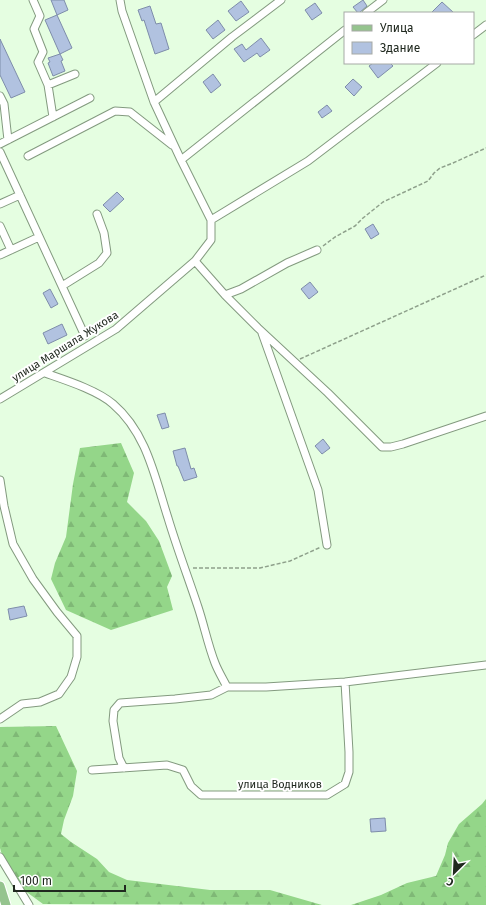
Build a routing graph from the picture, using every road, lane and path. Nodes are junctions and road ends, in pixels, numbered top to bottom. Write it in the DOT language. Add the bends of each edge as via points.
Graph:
graph roads {
  1 [pos="33,0"];
  2 [pos="120,0"];
  3 [pos="281,0"];
  4 [pos="383,0"];
  5 [pos="367,12"];
  6 [pos="486,25"];
  7 [pos="344,31"];
  8 [pos="474,34"];
  9 [pos="435,64"];
  10 [pos="74,74"];
  11 [pos="48,85"];
  12 [pos="0,96"];
  13 [pos="90,98"];
  14 [pos="154,102"];
  15 [pos="53,117"];
  16 [pos="8,140"];
  17 [pos="0,144"];
  18 [pos="174,146"];
  19 [pos="486,148"];
  20 [pos="0,154"];
  21 [pos="28,156"];
  22 [pos="181,160"];
  23 [pos="20,195"];
  24 [pos="0,204"];
  25 [pos="97,214"];
  26 [pos="210,220"];
  27 [pos="0,226"];
  28 [pos="39,237"];
  29 [pos="11,250"];
  30 [pos="317,250"];
  31 [pos="0,255"];
  32 [pos="195,261"];
  33 [pos="486,275"];
  34 [pos="62,286"];
  35 [pos="225,295"];
  36 [pos="262,331"];
  37 [pos="85,336"];
  38 [pos="294,361"];
  39 [pos="45,372"];
  40 [pos="0,399"];
  41 [pos="486,416"];
  42 [pos="0,480"];
  43 [pos="327,545"];
  44 [pos="184,568"];
  45 [pos="486,665"];
  46 [pos="345,682"];
  47 [pos="227,687"];
  48 [pos="0,719"];
  49 [pos="124,768"];
  50 [pos="92,770"];
  51 [pos="0,857"];
  52 [pos="0,886"];
  53 [pos="6,905"];
  54 [pos="29,905"];
  1 -- 11 [label="street" via="40,16 34,29 44,52 38,62"];
  2 -- 14 [label="street"];
  3 -- 14 [label="street"];
  4 -- 5 [label="street"];
  6 -- 8 [label="street"];
  7 -- 22 [label="street"];
  9 -- 26 [label="street" via="308,161"];
  10 -- 11 [label="street"];
  11 -- 15 [label="street"];
  12 -- 16 [label="street" via="4,104"];
  13 -- 15 [label="street"];
  14 -- 18 [label="street"];
  15 -- 16 [label="street"];
  16 -- 17 [label="street"];
  18 -- 21 [label="street" via="130,112 115,111"];
  18 -- 22 [label="street"];
  19 -- 30 [label="path" via="440,168 428,181 383,202 355,226"];
  20 -- 23 [label="street"];
  22 -- 26 [label="street"];
  23 -- 24 [label="street"];
  23 -- 28 [label="street"];
  25 -- 34 [label="street" via="104,233 107,253 99,263"];
  26 -- 32 [label="street, улица Маршала Жукова" via="211,240"];
  27 -- 29 [label="street"];
  28 -- 29 [label="street"];
  28 -- 34 [label="street"];
  29 -- 31 [label="street"];
  30 -- 35 [label="street"];
  32 -- 35 [label="street"];
  32 -- 39 [label="street, улица Маршала Жукова" via="116,329"];
  33 -- 38 [label="path"];
  34 -- 37 [label="street"];
  35 -- 36 [label="street"];
  36 -- 38 [label="street"];
  36 -- 43 [label="street" via="318,490"];
  38 -- 41 [label="street" via="382,447 403,444"];
  39 -- 40 [label="street, улица Маршала Жукова"];
  39 -- 44 [label="street" via="86,389 112,404 133,426 149,457"];
  42 -- 48 [label="street" via="13,544 33,579 77,636 77,657 71,677 60,694 40,702 22,704"];
  43 -- 44 [label="path" via="290,561 260,568"];
  44 -- 47 [label="street" via="214,662"];
  45 -- 46 [label="street"];
  46 -- 47 [label="street"];
  46 -- 49 [label="street, улица Водников" via="349,772 345,784 327,795 201,795 191,786 183,770 167,765"];
  47 -- 49 [label="street" via="211,695 120,703 114,710 113,721 119,758"];
  49 -- 50 [label="street, улица Водников"];
  51 -- 54 [label="street"];
  52 -- 53 [label="main road"];
}
